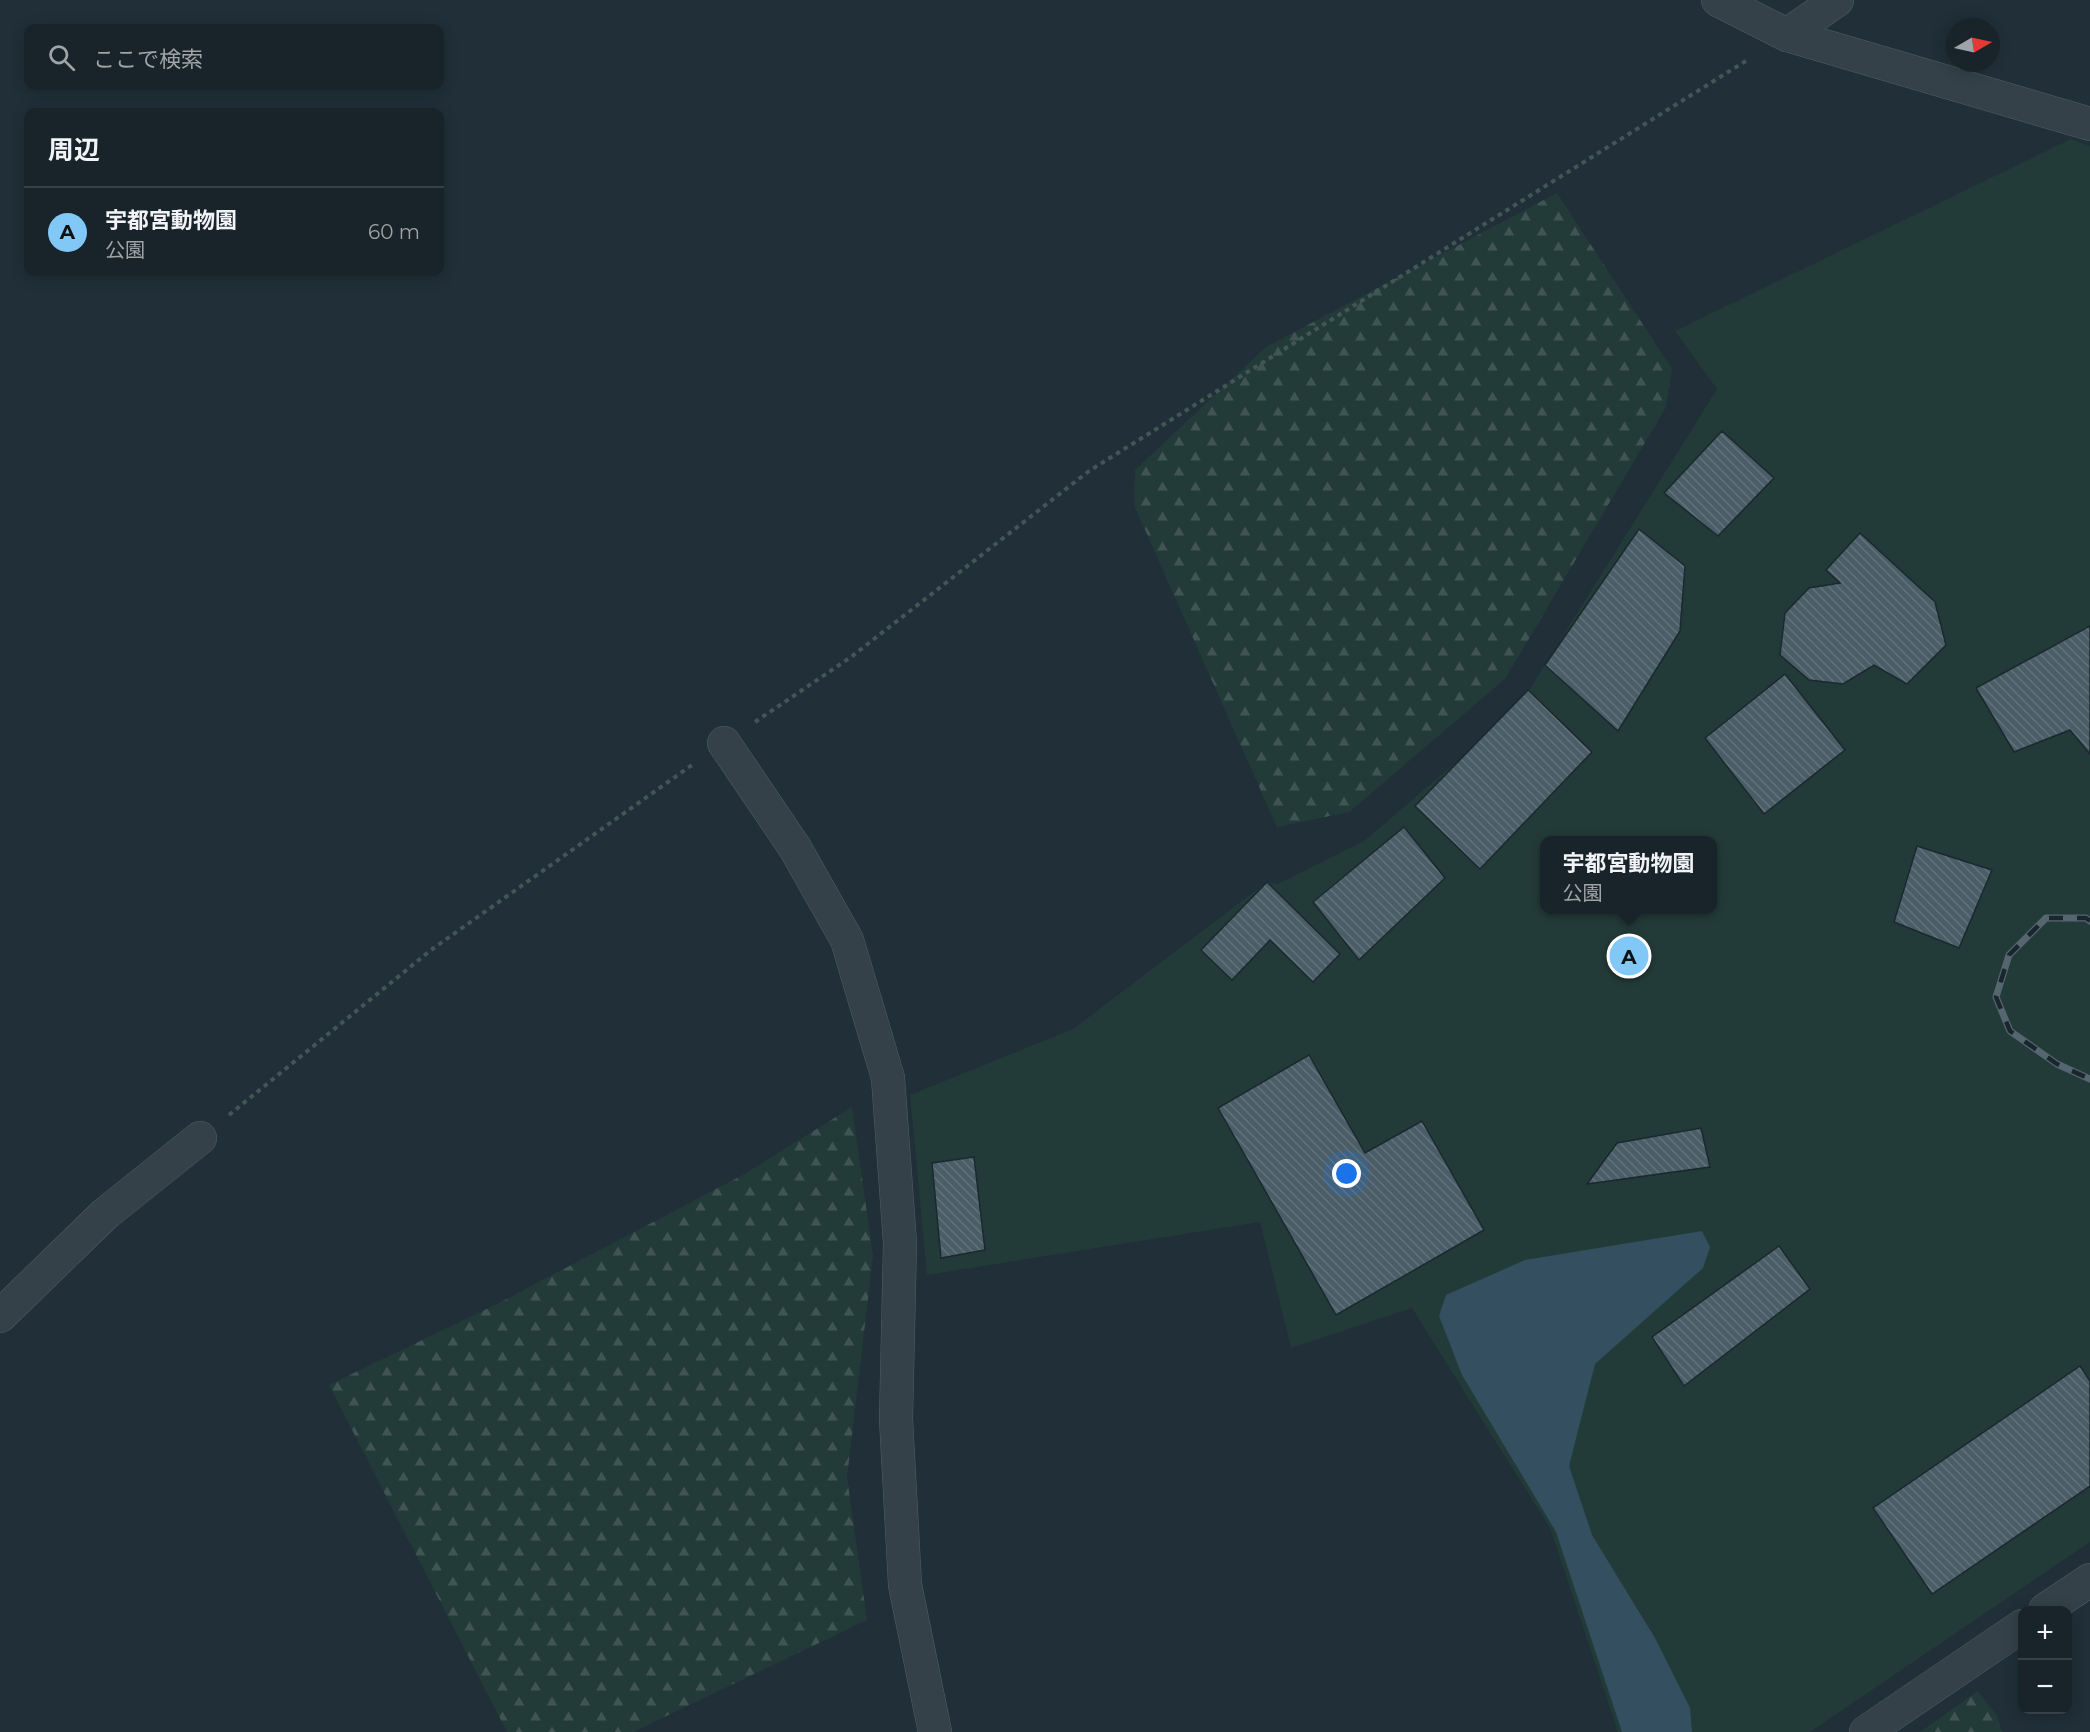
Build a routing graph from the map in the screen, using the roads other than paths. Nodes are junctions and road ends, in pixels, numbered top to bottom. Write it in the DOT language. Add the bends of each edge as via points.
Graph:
graph roads {
  1 [pos="1718,0"];
  2 [pos="1837,0"];
  3 [pos="1787,35"];
  4 [pos="2090,124"];
  5 [pos="724,743"];
  6 [pos="200,1138"];
  7 [pos="0,1316"];
  8 [pos="2090,1580"];
  9 [pos="2052,1606"];
  10 [pos="2018,1629"];
  11 [pos="935,1732"];
  12 [pos="1866,1732"];
  1 -- 3 [label="street"];
  2 -- 3 [label="street"];
  3 -- 4 [label="street"];
  5 -- 11 [label="street" via="795,848 847,940 888,1078 900,1243 896,1419 905,1585"];
  6 -- 7 [label="street" via="105,1214"];
  8 -- 9 [label="street"];
  10 -- 12 [label="street"];
}
